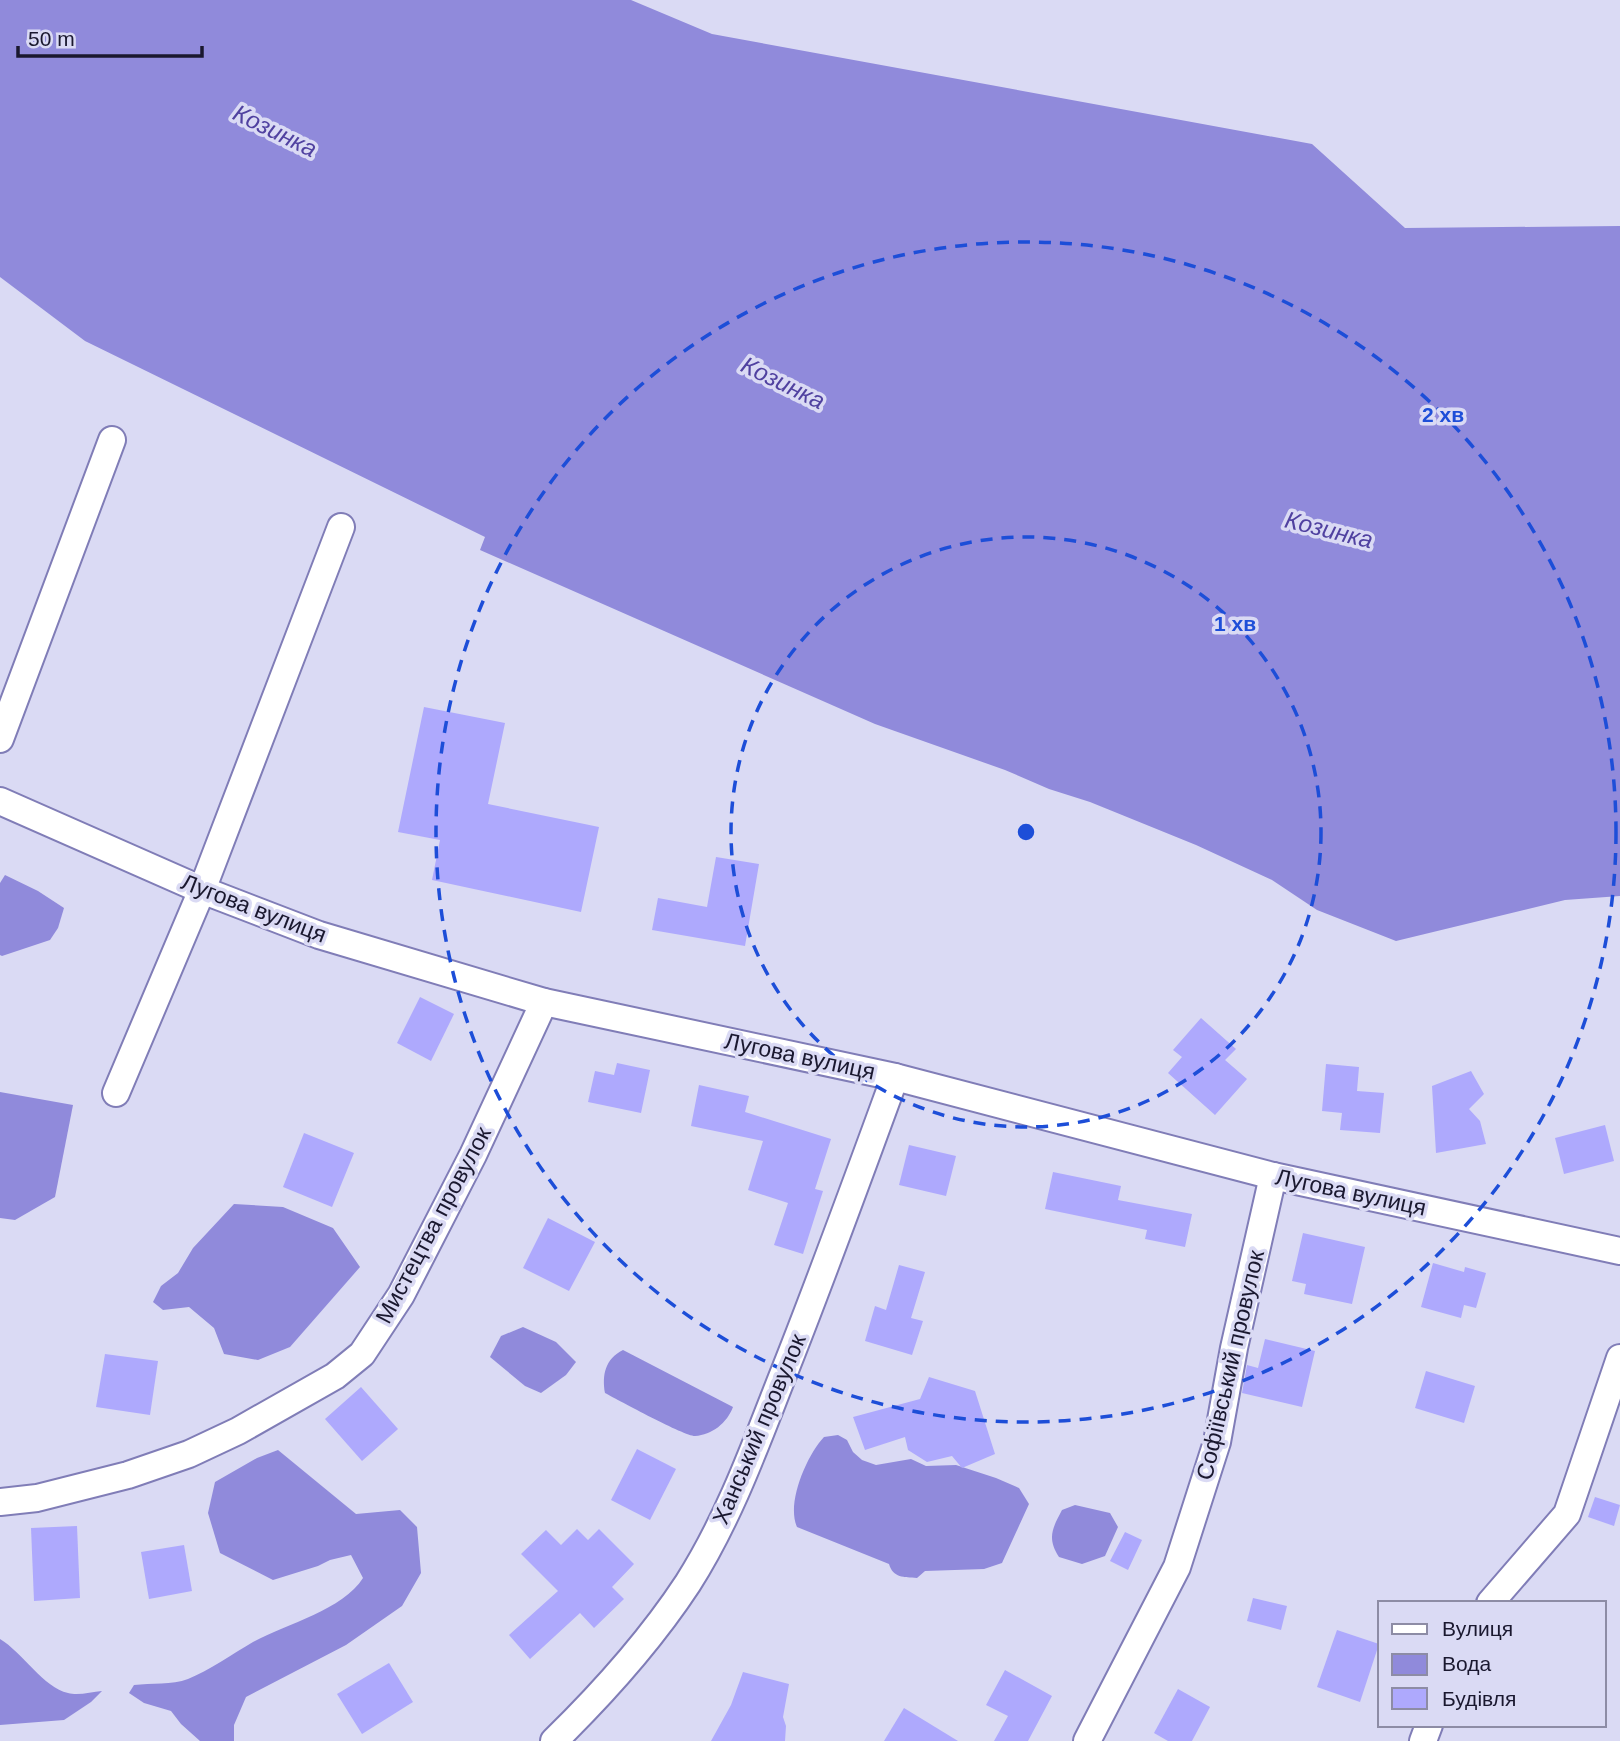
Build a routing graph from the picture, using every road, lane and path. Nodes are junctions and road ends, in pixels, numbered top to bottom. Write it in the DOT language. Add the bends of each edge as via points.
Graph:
graph roads {
  1 [pos="112,440"];
  2 [pos="341,527"];
  3 [pos="0,739"];
  4 [pos="0,802"];
  5 [pos="202,890"];
  6 [pos="544,1002"];
  7 [pos="895,1077"];
  8 [pos="116,1093"];
  9 [pos="1273,1176"];
  10 [pos="1620,1251"];
  11 [pos="1620,1358"];
  12 [pos="0,1502"];
  13 [pos="1492,1601"];
  14 [pos="554,1741"];
  15 [pos="1087,1741"];
  1 -- 3 [label="street"];
  2 -- 5 [label="street"];
  4 -- 5 [label="street, Лугова вулиця"];
  5 -- 6 [label="street, Лугова вулиця" via="319,935"];
  5 -- 8 [label="street"];
  6 -- 7 [label="street, Лугова вулиця"];
  6 -- 12 [label="street, Мистецтва провулок" via="401,1295 362,1354 335,1377 189,1454 128,1475 37,1498"];
  7 -- 9 [label="street, Лугова вулиця"];
  7 -- 14 [label="street, Ханський провулок" via="811,1306 723,1519 688,1583 647,1639 602,1694"];
  9 -- 10 [label="street, Лугова вулиця"];
  9 -- 15 [label="street, Софіївський провулок" via="1217,1442 1177,1567"];
  11 -- 13 [label="street" via="1567,1514"];
}
